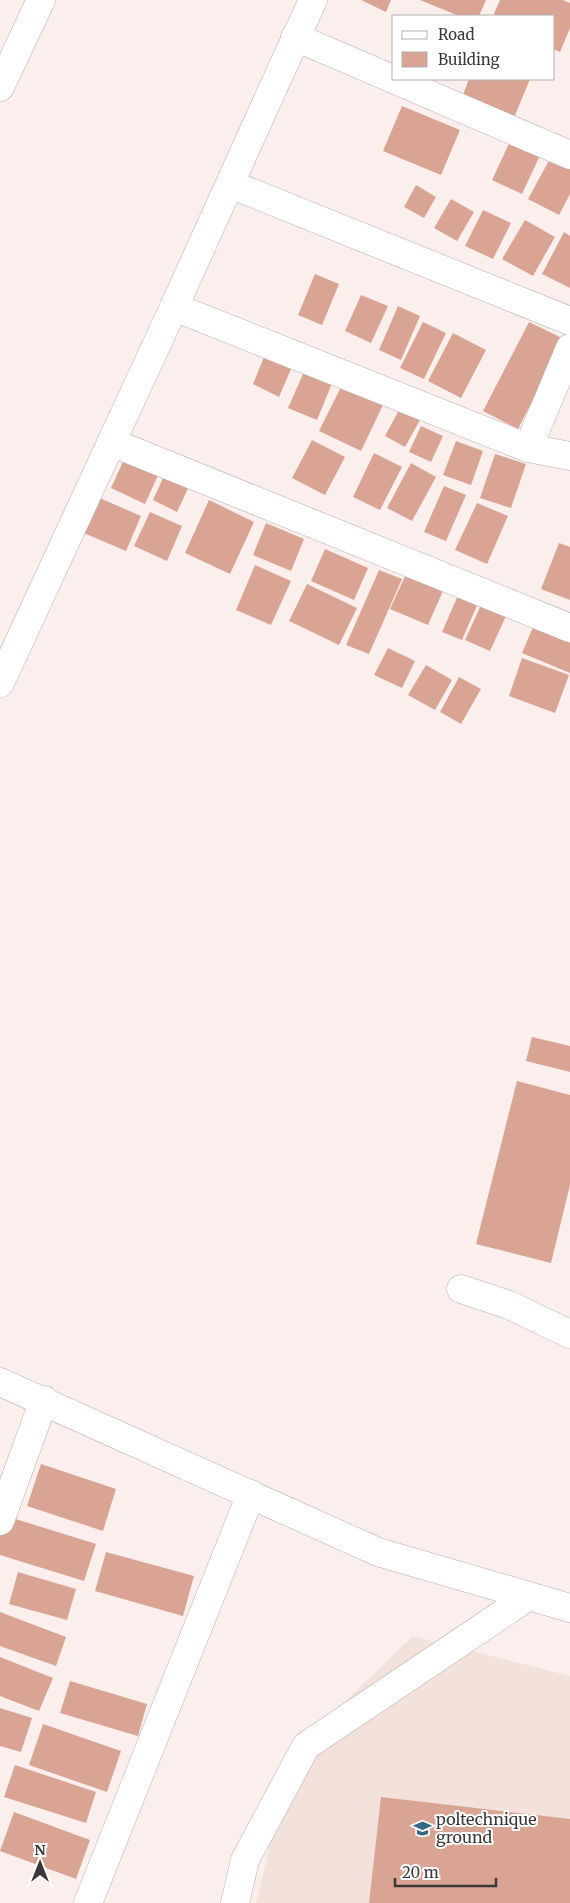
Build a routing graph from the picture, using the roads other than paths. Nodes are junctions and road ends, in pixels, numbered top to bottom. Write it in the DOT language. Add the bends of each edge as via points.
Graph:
graph roads {
  1 [pos="41,0"];
  2 [pos="312,0"];
  3 [pos="295,37"];
  4 [pos="392,79"];
  5 [pos="395,80"];
  6 [pos="0,87"];
  7 [pos="570,155"];
  8 [pos="230,184"];
  9 [pos="174,307"];
  10 [pos="570,321"];
  11 [pos="570,348"];
  12 [pos="111,442"];
  13 [pos="528,448"];
  14 [pos="570,456"];
  15 [pos="570,628"];
  16 [pos="0,684"];
  17 [pos="461,1289"];
  18 [pos="570,1334"];
  19 [pos="0,1382"];
  20 [pos="44,1400"];
  21 [pos="250,1494"];
  22 [pos="0,1521"];
  23 [pos="529,1596"];
  24 [pos="570,1608"];
  25 [pos="88,1902"];
  26 [pos="234,1903"];
  1 -- 6 [label="street"];
  2 -- 3 [label="street"];
  3 -- 4 [label="street"];
  3 -- 8 [label="street"];
  5 -- 7 [label="street"];
  8 -- 9 [label="street"];
  8 -- 10 [label="street"];
  9 -- 12 [label="street"];
  9 -- 13 [label="street"];
  11 -- 13 [label="street"];
  12 -- 15 [label="street"];
  12 -- 16 [label="street"];
  13 -- 14 [label="street"];
  17 -- 18 [label="street" via="508,1305"];
  19 -- 20 [label="street"];
  20 -- 21 [label="street"];
  20 -- 22 [label="street"];
  21 -- 23 [label="street" via="378,1552"];
  21 -- 25 [label="street"];
  23 -- 24 [label="street"];
  23 -- 26 [label="street" via="306,1746 245,1860"];
}
